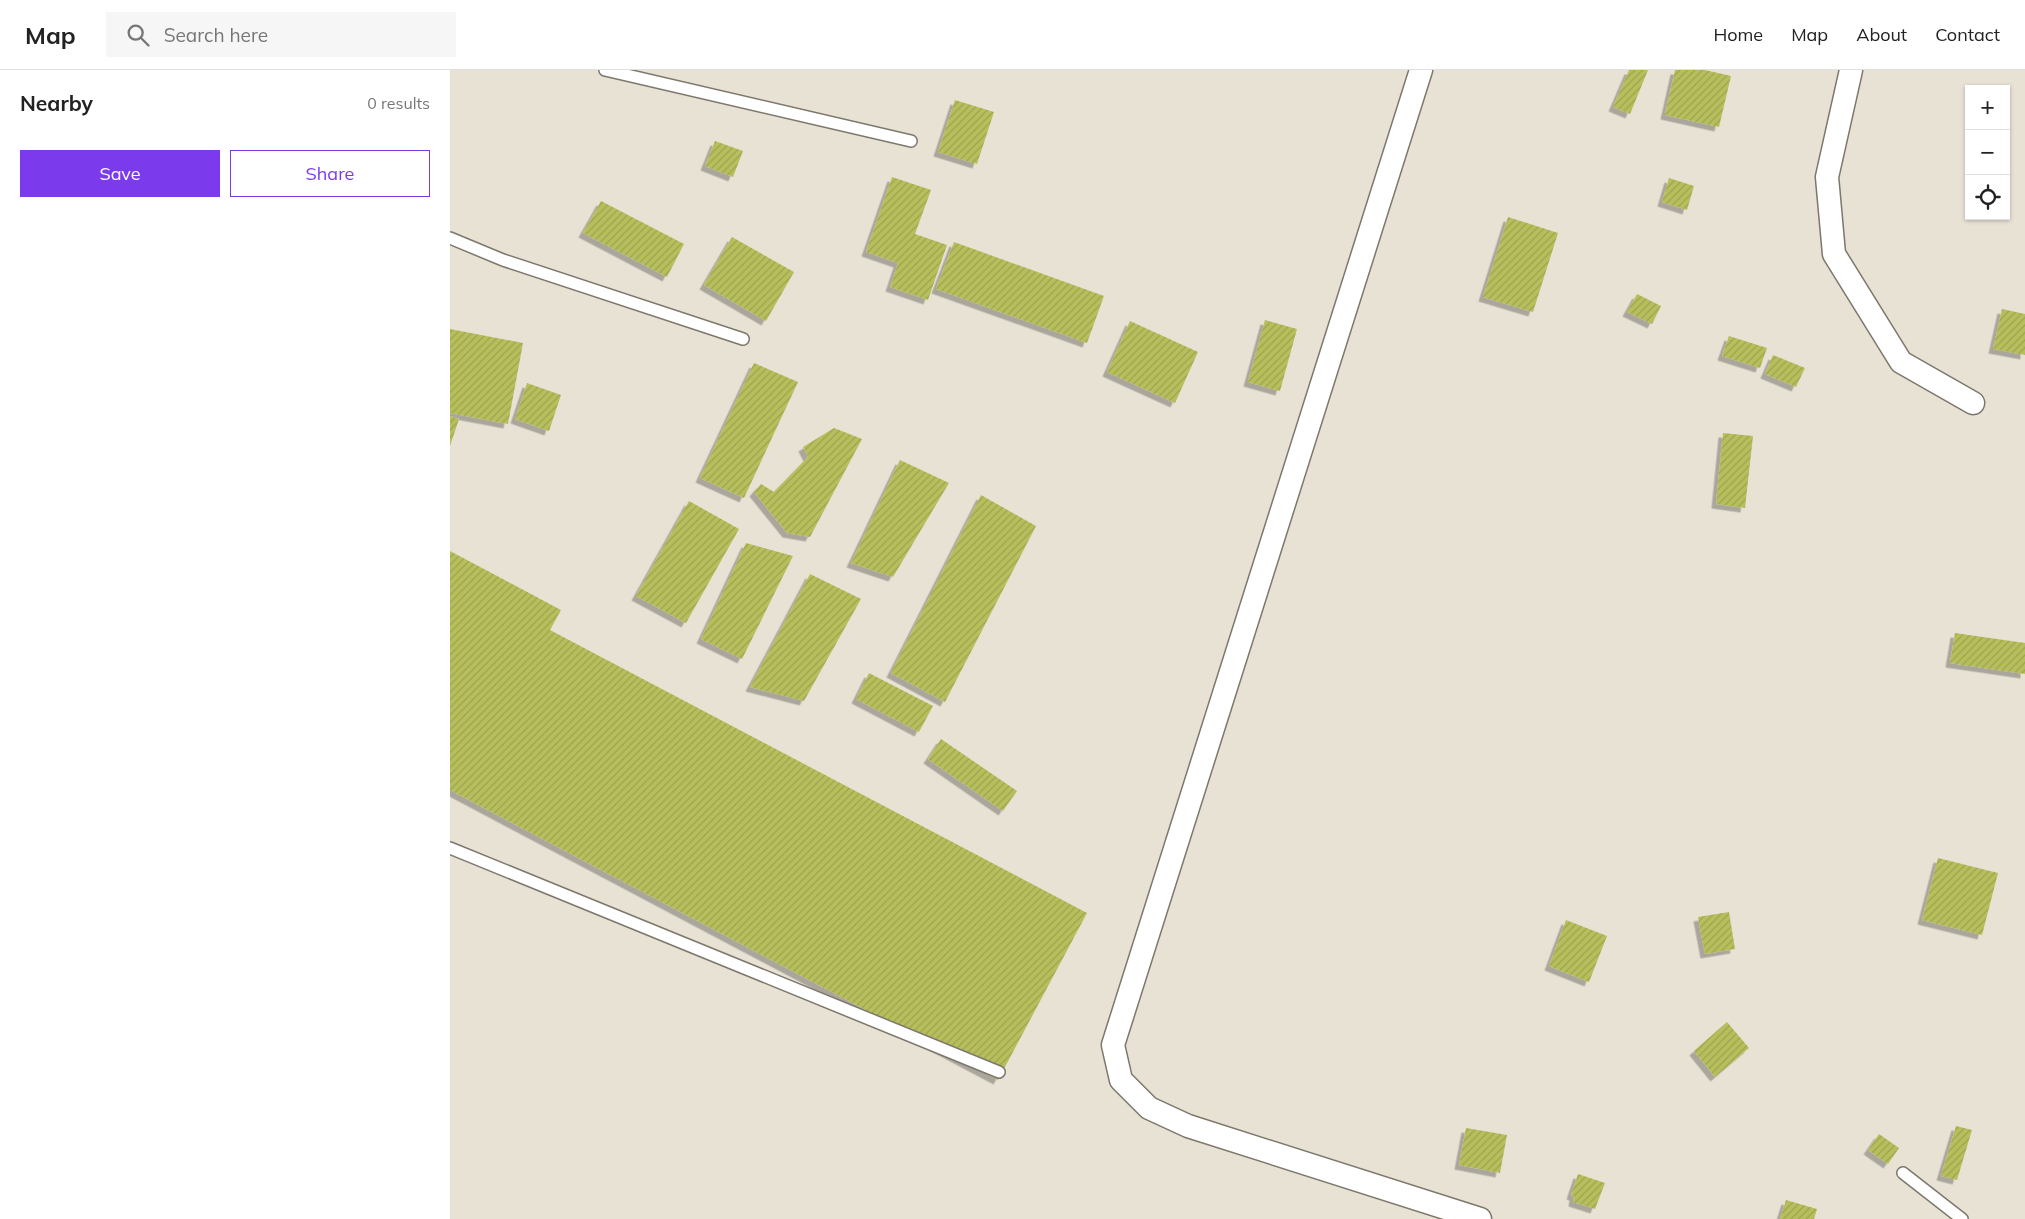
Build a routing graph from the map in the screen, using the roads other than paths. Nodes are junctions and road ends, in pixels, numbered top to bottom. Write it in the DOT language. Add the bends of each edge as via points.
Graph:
graph roads {
  1 [pos="605,70"];
  2 [pos="1421,70"];
  3 [pos="1851,70"];
  4 [pos="911,140"];
  5 [pos="450,238"];
  6 [pos="744,339"];
  7 [pos="1973,403"];
  8 [pos="450,848"];
  9 [pos="999,1072"];
  10 [pos="1903,1173"];
  11 [pos="1480,1219"];
  12 [pos="1962,1219"];
  1 -- 4 [label="lane"];
  2 -- 11 [label="street" via="1113,1045 1121,1080 1149,1108 1188,1126"];
  3 -- 7 [label="street" via="1827,177 1834,254 1901,362"];
  5 -- 6 [label="lane" via="503,260"];
  8 -- 9 [label="lane"];
  10 -- 12 [label="lane"];
}
